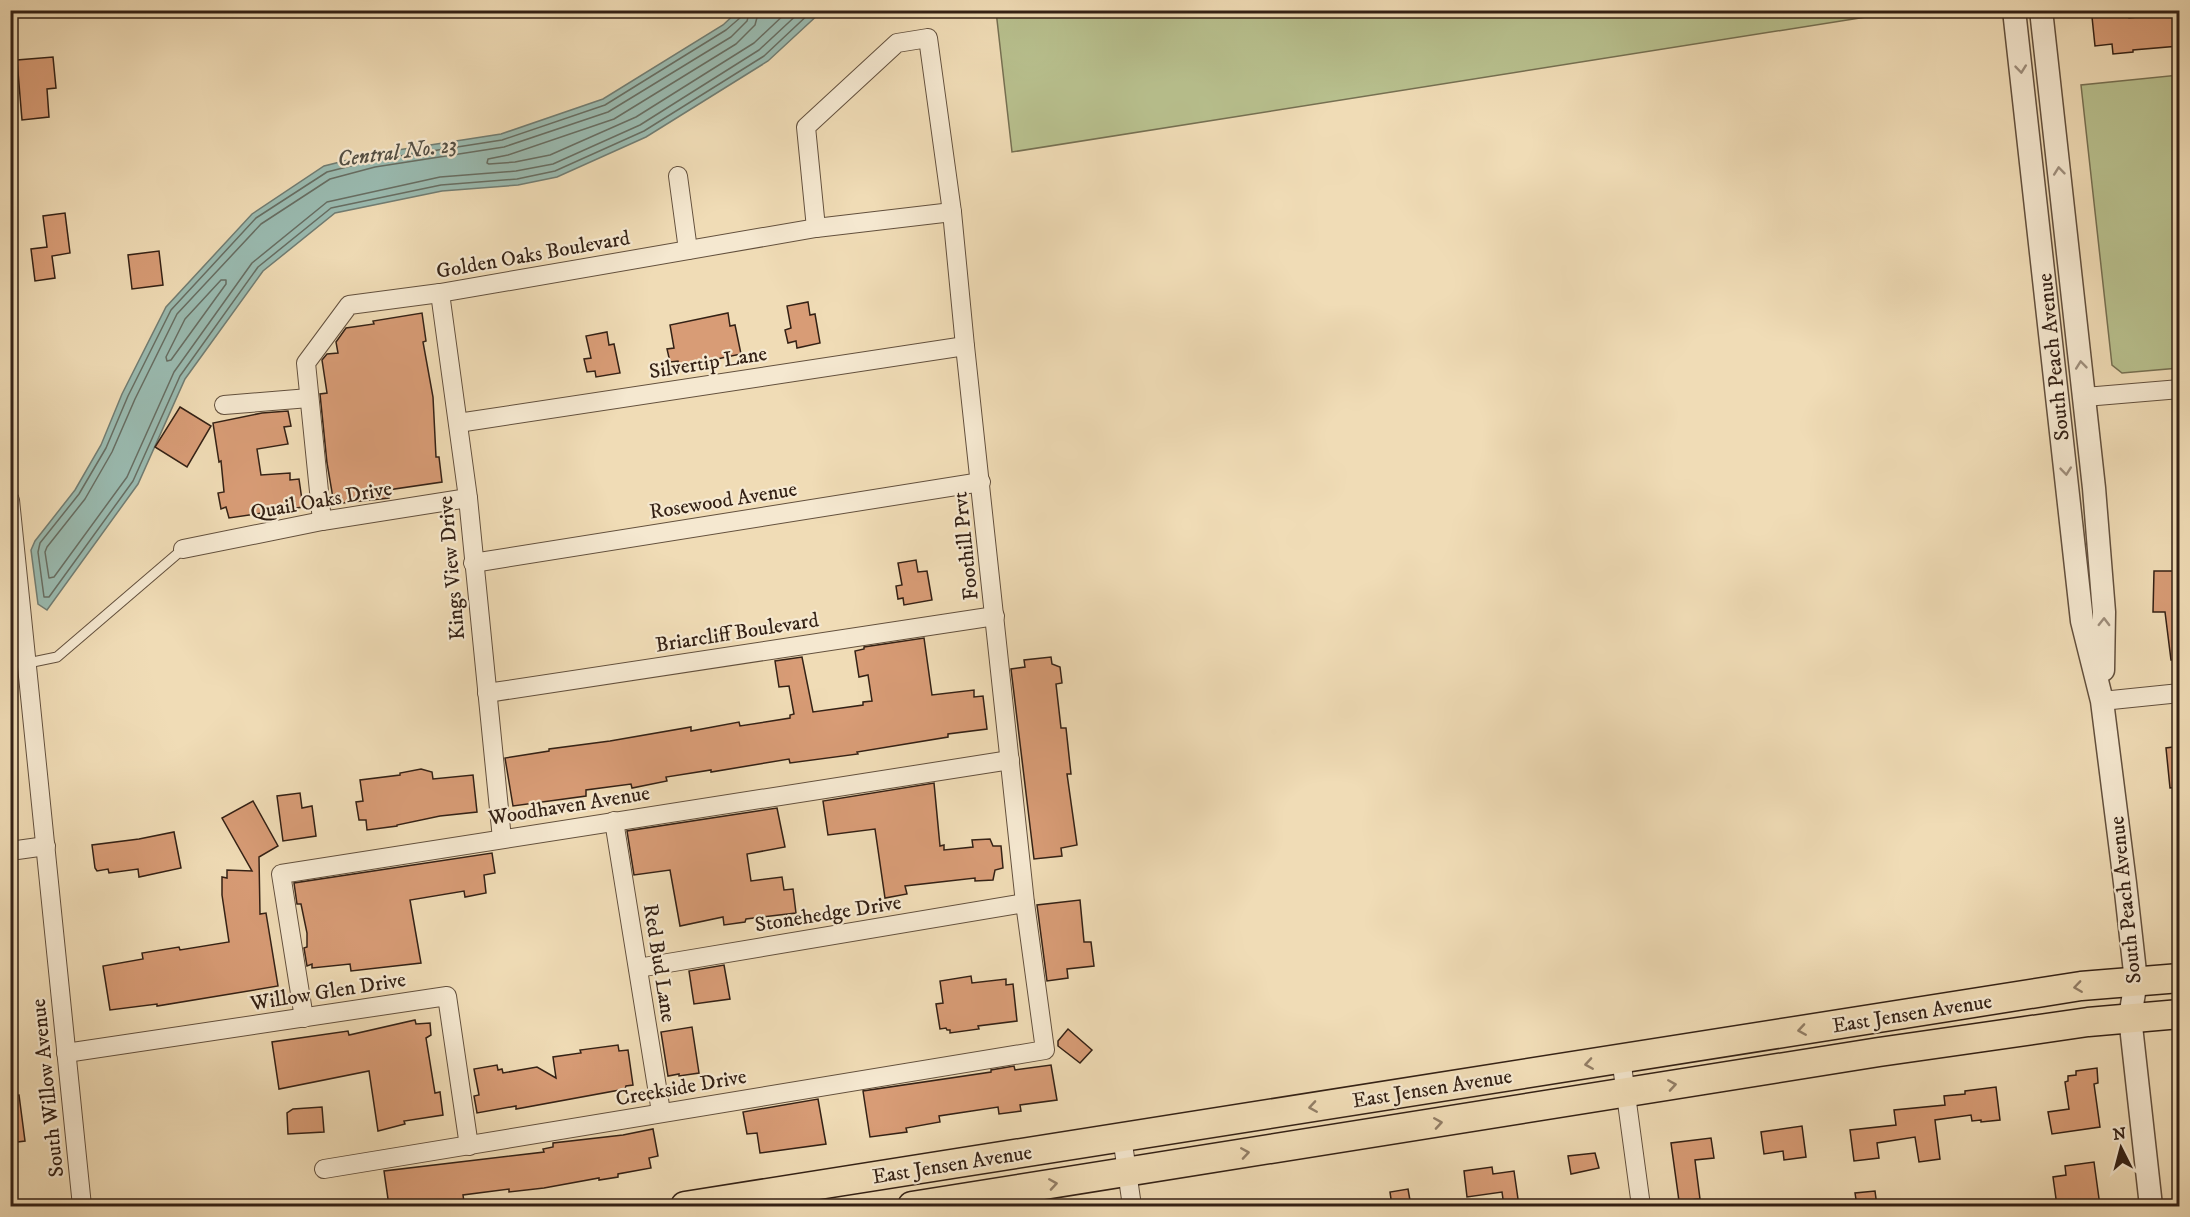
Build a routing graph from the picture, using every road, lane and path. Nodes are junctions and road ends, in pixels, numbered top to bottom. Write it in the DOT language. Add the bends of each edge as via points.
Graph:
graph roads {
  1 [pos="2014,10"];
  2 [pos="2041,10"];
  3 [pos="678,176"];
  4 [pos="952,212"];
  5 [pos="816,228"];
  6 [pos="688,250"];
  7 [pos="440,293"];
  8 [pos="964,346"];
  9 [pos="2180,389"];
  10 [pos="2085,397"];
  11 [pos="309,398"];
  12 [pos="224,405"];
  13 [pos="458,423"];
  14 [pos="981,482"];
  15 [pos="468,498"];
  16 [pos="10,500"];
  17 [pos="322,521"];
  18 [pos="183,549"];
  19 [pos="473,563"];
  20 [pos="995,616"];
  21 [pos="28,663"];
  22 [pos="486,693"];
  23 [pos="2180,693"];
  24 [pos="2102,701"];
  25 [pos="1010,760"];
  26 [pos="614,821"];
  27 [pos="502,839"];
  28 [pos="46,846"];
  29 [pos="10,851"];
  30 [pos="1025,903"];
  31 [pos="639,968"];
  32 [pos="2180,978"];
  33 [pos="2136,981"];
  34 [pos="2180,1014"];
  35 [pos="2130,1017"];
  36 [pos="304,1018"];
  37 [pos="1045,1050"];
  38 [pos="66,1053"];
  39 [pos="1621,1058"];
  40 [pos="1626,1092"];
  41 [pos="661,1112"];
  42 [pos="1122,1137"];
  43 [pos="469,1146"];
  44 [pos="324,1169"];
  45 [pos="1128,1172"];
  46 [pos="82,1206"];
  47 [pos="685,1206"];
  48 [pos="912,1206"];
  49 [pos="1132,1206"];
  50 [pos="1641,1206"];
  51 [pos="2151,1206"];
  1 -- 24 [label="street, South Peach Avenue, one-way" via="2082,621"];
  10 -- 2 [label="street, South Peach Avenue, one-way"];
  3 -- 6 [label="street"];
  4 -- 5 [label="street, Golden Oaks Boulevard"];
  4 -- 5 [label="street, Foothill Prvt" via="928,38 897,43 806,128"];
  4 -- 8 [label="street, Foothill Prvt"];
  5 -- 6 [label="street, Golden Oaks Boulevard"];
  6 -- 7 [label="street, Golden Oaks Boulevard"];
  7 -- 11 [label="street, Golden Oaks Boulevard" via="349,305 306,363"];
  7 -- 13 [label="street, Kings View Drive"];
  8 -- 13 [label="street, Silvertip Lane"];
  8 -- 14 [label="street, Foothill Prvt"];
  9 -- 10 [label="street"];
  24 -- 10 [label="street, South Peach Avenue, one-way" via="2104,612"];
  11 -- 12 [label="street"];
  11 -- 17 [label="street, Golden Oaks Boulevard"];
  13 -- 15 [label="street, Kings View Drive"];
  14 -- 19 [label="street, Rosewood Avenue"];
  14 -- 20 [label="street, Foothill Prvt"];
  15 -- 17 [label="street, Quail Oaks Drive"];
  15 -- 19 [label="street, Kings View Drive"];
  16 -- 21 [label="street, South Willow Avenue"];
  17 -- 18 [label="street, Quail Oaks Drive"];
  18 -- 21 [label="lane" via="57,657"];
  19 -- 22 [label="street, Kings View Drive"];
  20 -- 22 [label="street, Briarcliff Boulevard"];
  20 -- 25 [label="street, Foothill Prvt"];
  21 -- 28 [label="street, South Willow Avenue"];
  22 -- 27 [label="street, Kings View Drive"];
  23 -- 24 [label="street"];
  24 -- 33 [label="street, South Peach Avenue"];
  25 -- 26 [label="street, Woodhaven Avenue"];
  25 -- 30 [label="street, Foothill Prvt"];
  26 -- 27 [label="street, Woodhaven Avenue"];
  26 -- 31 [label="street, Red Bud Lane"];
  27 -- 36 [label="street, Woodhaven Avenue" via="281,874"];
  28 -- 29 [label="street"];
  28 -- 38 [label="street, South Willow Avenue"];
  30 -- 31 [label="street, Stonehedge Drive"];
  30 -- 37 [label="street, Foothill Prvt"];
  31 -- 41 [label="street, Red Bud Lane"];
  32 -- 33 [label="main road, East Jensen Avenue"];
  33 -- 35 [label="street, South Peach Avenue"];
  33 -- 39 [label="main road, East Jensen Avenue, one-way" via="2082,986"];
  34 -- 35 [label="main road, East Jensen Avenue"];
  40 -- 35 [label="main road, East Jensen Avenue, one-way"];
  35 -- 51 [label="street, South Peach Avenue"];
  36 -- 38 [label="street, Willow Glen Drive"];
  36 -- 43 [label="street, Willow Glen Drive" via="447,996"];
  37 -- 41 [label="street, Creekside Drive"];
  38 -- 46 [label="street, South Willow Avenue"];
  39 -- 40 [label="street"];
  39 -- 42 [label="main road, East Jensen Avenue, one-way"];
  45 -- 40 [label="main road, East Jensen Avenue, one-way"];
  40 -- 50 [label="street"];
  41 -- 43 [label="street, Creekside Drive"];
  42 -- 45 [label="street"];
  42 -- 47 [label="main road, East Jensen Avenue"];
  43 -- 44 [label="street, Creekside Drive"];
  48 -- 45 [label="main road, East Jensen Avenue, one-way"];
  45 -- 49 [label="street"];
}
